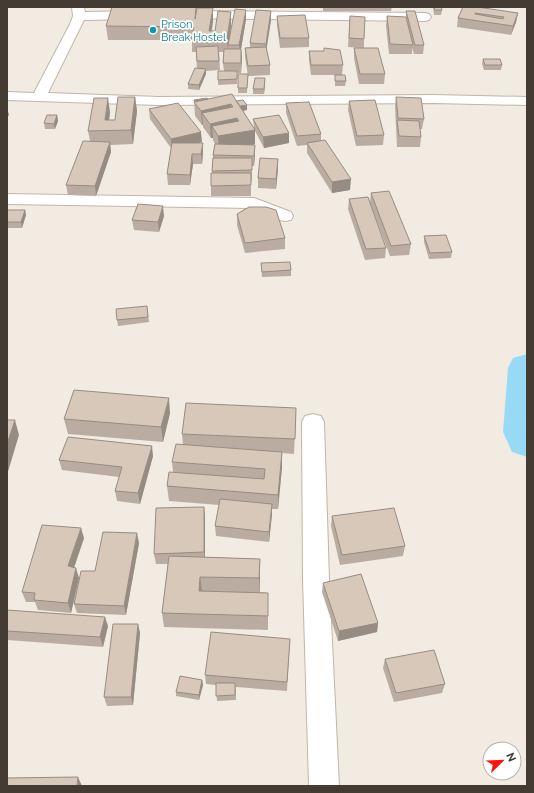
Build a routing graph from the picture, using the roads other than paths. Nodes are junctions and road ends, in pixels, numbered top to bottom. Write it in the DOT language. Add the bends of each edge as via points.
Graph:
graph roads {
  1 [pos="78,11"];
  2 [pos="148,15"];
  3 [pos="171,15"];
  4 [pos="425,17"];
  5 [pos="7,96"];
  6 [pos="39,97"];
  7 [pos="527,101"];
  8 [pos="7,199"];
  9 [pos="285,216"];
  10 [pos="313,422"];
  11 [pos="324,786"];
  1 -- 2 [label="street"];
  1 -- 6 [label="street"];
  3 -- 4 [label="street"];
  5 -- 6 [label="street"];
  6 -- 7 [label="street" via="158,101"];
  8 -- 9 [label="street" via="254,203"];
  10 -- 11 [label="street"];
}
